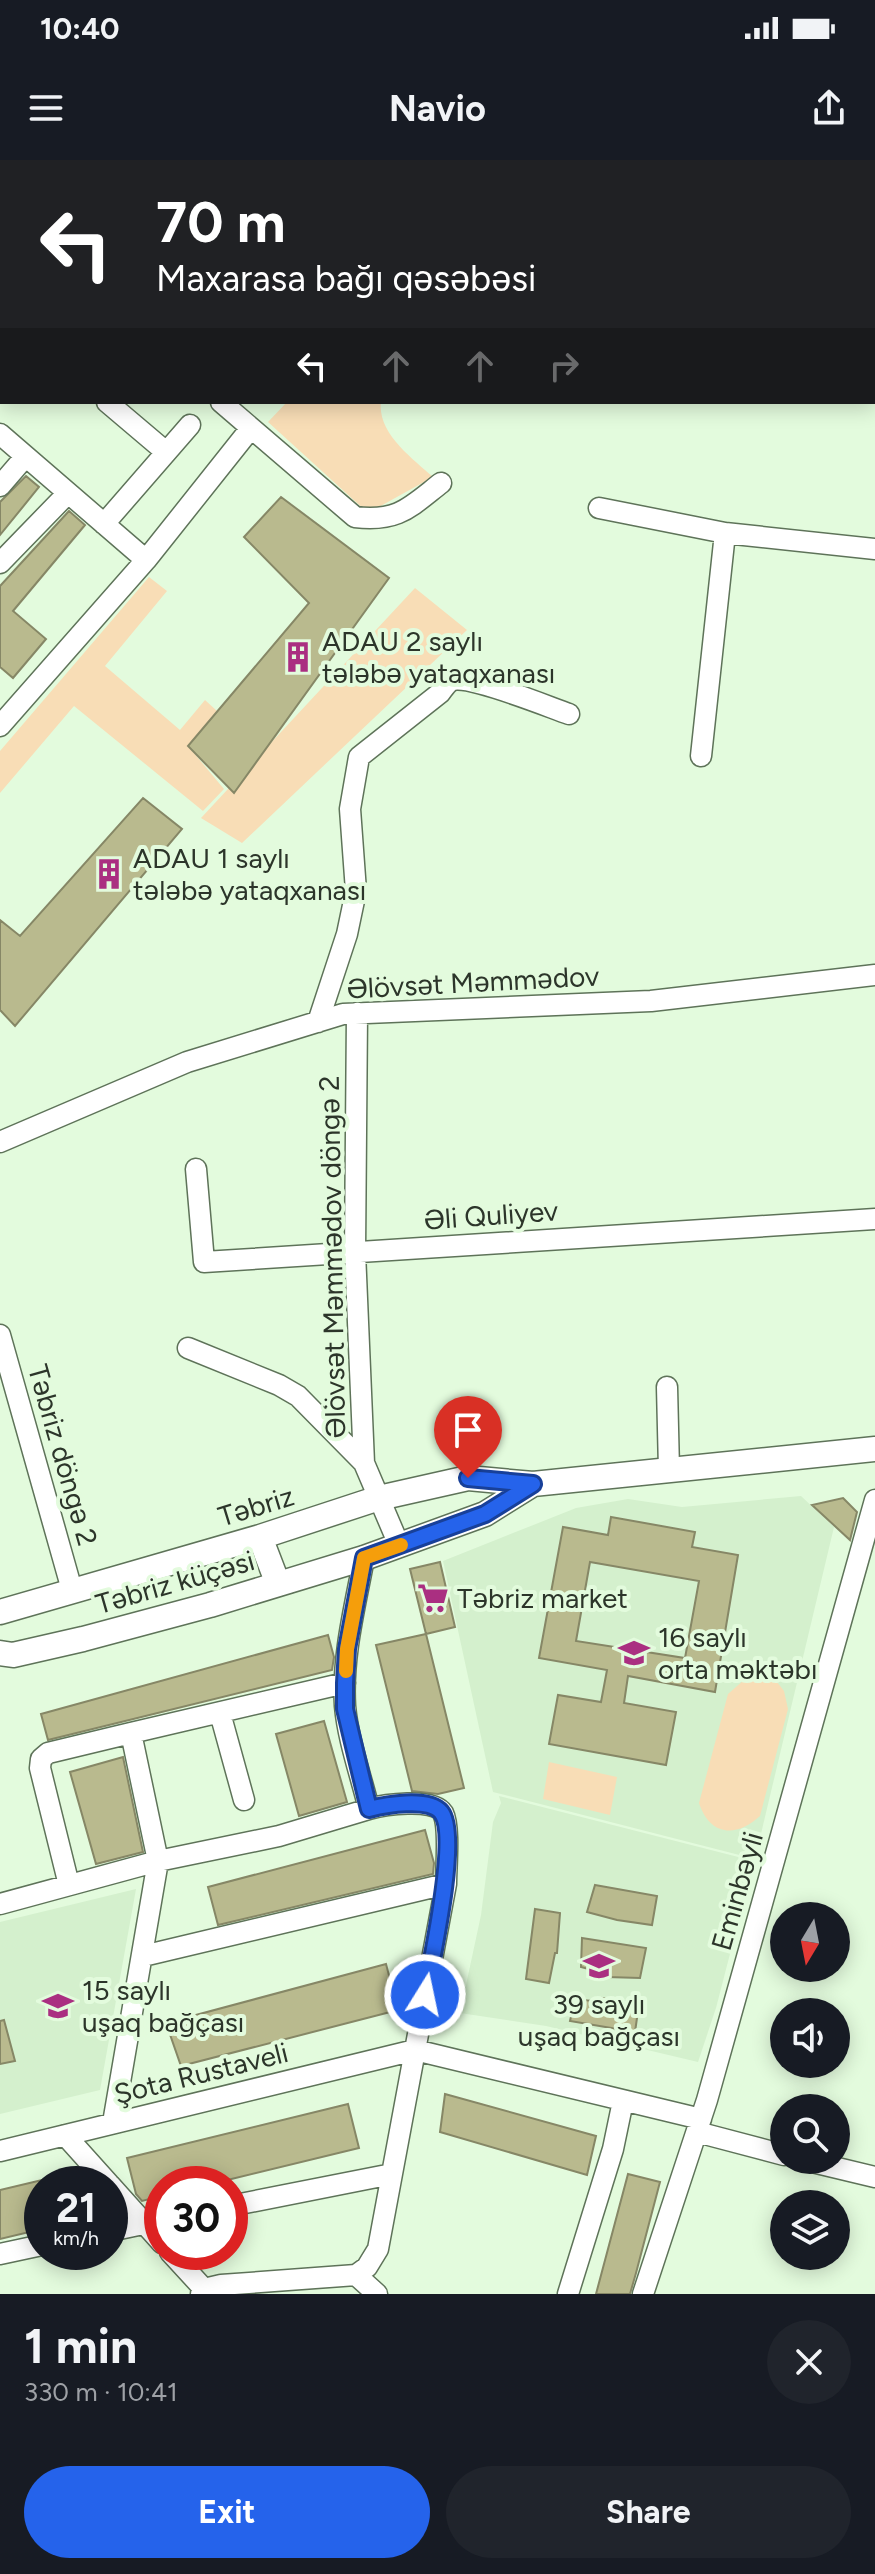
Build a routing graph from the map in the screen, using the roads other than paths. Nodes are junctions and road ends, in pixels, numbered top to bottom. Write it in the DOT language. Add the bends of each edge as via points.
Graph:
graph roads {
  1 [pos="109,404"];
  2 [pos="223,404"];
  3 [pos="190,425"];
  4 [pos="251,428"];
  5 [pos="0,434"];
  6 [pos="166,452"];
  7 [pos="25,457"];
  8 [pos="441,483"];
  9 [pos="0,486"];
  10 [pos="68,493"];
  11 [pos="599,508"];
  12 [pos="104,524"];
  13 [pos="725,533"];
  14 [pos="875,549"];
  15 [pos="146,560"];
  16 [pos="0,563"];
  17 [pos="569,714"];
  18 [pos="0,726"];
  19 [pos="701,756"];
  20 [pos="875,975"];
  21 [pos="357,1013"];
  22 [pos="318,1022"];
  23 [pos="0,1142"];
  24 [pos="196,1169"];
  25 [pos="875,1219"];
  26 [pos="355,1252"];
  27 [pos="0,1335"];
  28 [pos="188,1348"];
  29 [pos="667,1387"];
  30 [pos="875,1449"];
  31 [pos="364,1463"];
  32 [pos="669,1470"];
  33 [pos="533,1484"];
  34 [pos="379,1498"];
  35 [pos="875,1500"];
  36 [pos="260,1537"];
  37 [pos="399,1545"];
  38 [pos="364,1558"];
  39 [pos="278,1584"];
  40 [pos="72,1590"];
  41 [pos="0,1612"];
  42 [pos="0,1653"];
  43 [pos="345,1683"];
  44 [pos="220,1713"];
  45 [pos="131,1733"];
  46 [pos="244,1800"];
  47 [pos="369,1809"];
  48 [pos="158,1861"];
  49 [pos="446,1884"];
  50 [pos="69,1885"];
  51 [pos="0,1904"];
  52 [pos="143,1956"];
  53 [pos="415,2050"];
  54 [pos="623,2101"];
  55 [pos="113,2123"];
  56 [pos="699,2126"];
  57 [pos="65,2135"];
  58 [pos="770,2150"];
  59 [pos="0,2151"];
  60 [pos="93,2166"];
  61 [pos="850,2171"];
  62 [pos="392,2174"];
  63 [pos="875,2177"];
  64 [pos="128,2199"];
  65 [pos="248,2202"];
  66 [pos="144,2213"];
  67 [pos="24,2249"];
  68 [pos="0,2254"];
  69 [pos="184,2270"];
  70 [pos="356,2275"];
  71 [pos="202,2292"];
  72 [pos="377,2294"];
  73 [pos="568,2294"];
  74 [pos="643,2294"];
  1 -- 6 [label="street"];
  2 -- 4 [label="street"];
  3 -- 6 [label="street"];
  4 -- 8 [label="street" via="355,517 378,520 405,511"];
  4 -- 15 [label="street"];
  5 -- 7 [label="street"];
  6 -- 12 [label="street"];
  7 -- 9 [label="street"];
  7 -- 10 [label="street"];
  10 -- 12 [label="street"];
  10 -- 16 [label="street"];
  11 -- 13 [label="street"];
  12 -- 15 [label="street"];
  13 -- 14 [label="street"];
  13 -- 19 [label="street"];
  15 -- 18 [label="street"];
  17 -- 22 [label="street" via="477,683 449,681 359,757 350,809 356,891"];
  20 -- 21 [label="street, Əlövsət Məmmədov" via="651,1001"];
  21 -- 22 [label="street, Əlövsət Məmmədov"];
  21 -- 26 [label="street, Əlövsət Məmmədov döngə 2"];
  22 -- 23 [label="street, Əlövsət Məmmədov" via="187,1062"];
  24 -- 26 [label="street, Əli Quliyev" via="204,1262"];
  25 -- 26 [label="street, Əli Quliyev"];
  26 -- 31 [label="street, Əlövsət Məmmədov döngə 2"];
  27 -- 40 [label="street, Təbriz döngə 2"];
  28 -- 31 [label="street" via="298,1396"];
  29 -- 32 [label="street"];
  30 -- 32 [label="main road, Təbriz"];
  31 -- 34 [label="street, Əlövsət Məmmədov döngə 2"];
  32 -- 33 [label="main road, Təbriz"];
  33 -- 34 [label="main road, Təbriz" via="468,1478"];
  33 -- 37 [label="main road, Təbriz" via="485,1514"];
  34 -- 36 [label="main road, Təbriz"];
  34 -- 37 [label="street, Əlövsət Məmmədov döngə 2"];
  35 -- 56 [label="street, Eminbəyli"];
  36 -- 39 [label="main road"];
  36 -- 40 [label="main road, Təbriz"];
  37 -- 38 [label="main road, Təbriz"];
  38 -- 39 [label="main road, Təbriz küçəsi"];
  38 -- 43 [label="street"];
  39 -- 42 [label="main road, Təbriz küçəsi" via="83,1639 13,1655"];
  40 -- 41 [label="main road, Təbriz"];
  43 -- 44 [label="street"];
  43 -- 47 [label="street" via="345,1709"];
  44 -- 45 [label="street"];
  44 -- 46 [label="street"];
  45 -- 48 [label="street"];
  45 -- 50 [label="street" via="41,1759"];
  47 -- 48 [label="street" via="279,1836"];
  47 -- 49 [label="street" via="411,1804 442,1813"];
  48 -- 50 [label="street"];
  48 -- 52 [label="street"];
  49 -- 52 [label="street"];
  49 -- 53 [label="street"];
  50 -- 51 [label="street"];
  52 -- 55 [label="street"];
  53 -- 54 [label="street"];
  53 -- 55 [label="street, Şota Rustaveli"];
  53 -- 62 [label="street"];
  54 -- 56 [label="street"];
  54 -- 73 [label="street"];
  55 -- 57 [label="street, Şota Rustaveli"];
  56 -- 58 [label="street"];
  56 -- 74 [label="street, Eminbəyli"];
  57 -- 59 [label="street, Şota Rustaveli"];
  57 -- 60 [label="street"];
  61 -- 63 [label="street"];
  62 -- 65 [label="street"];
  62 -- 70 [label="street" via="378,2249"];
  64 -- 66 [label="street"];
  67 -- 68 [label="street"];
  69 -- 71 [label="street"];
  70 -- 71 [label="street" via="221,2285"];
  70 -- 72 [label="street"];
}
